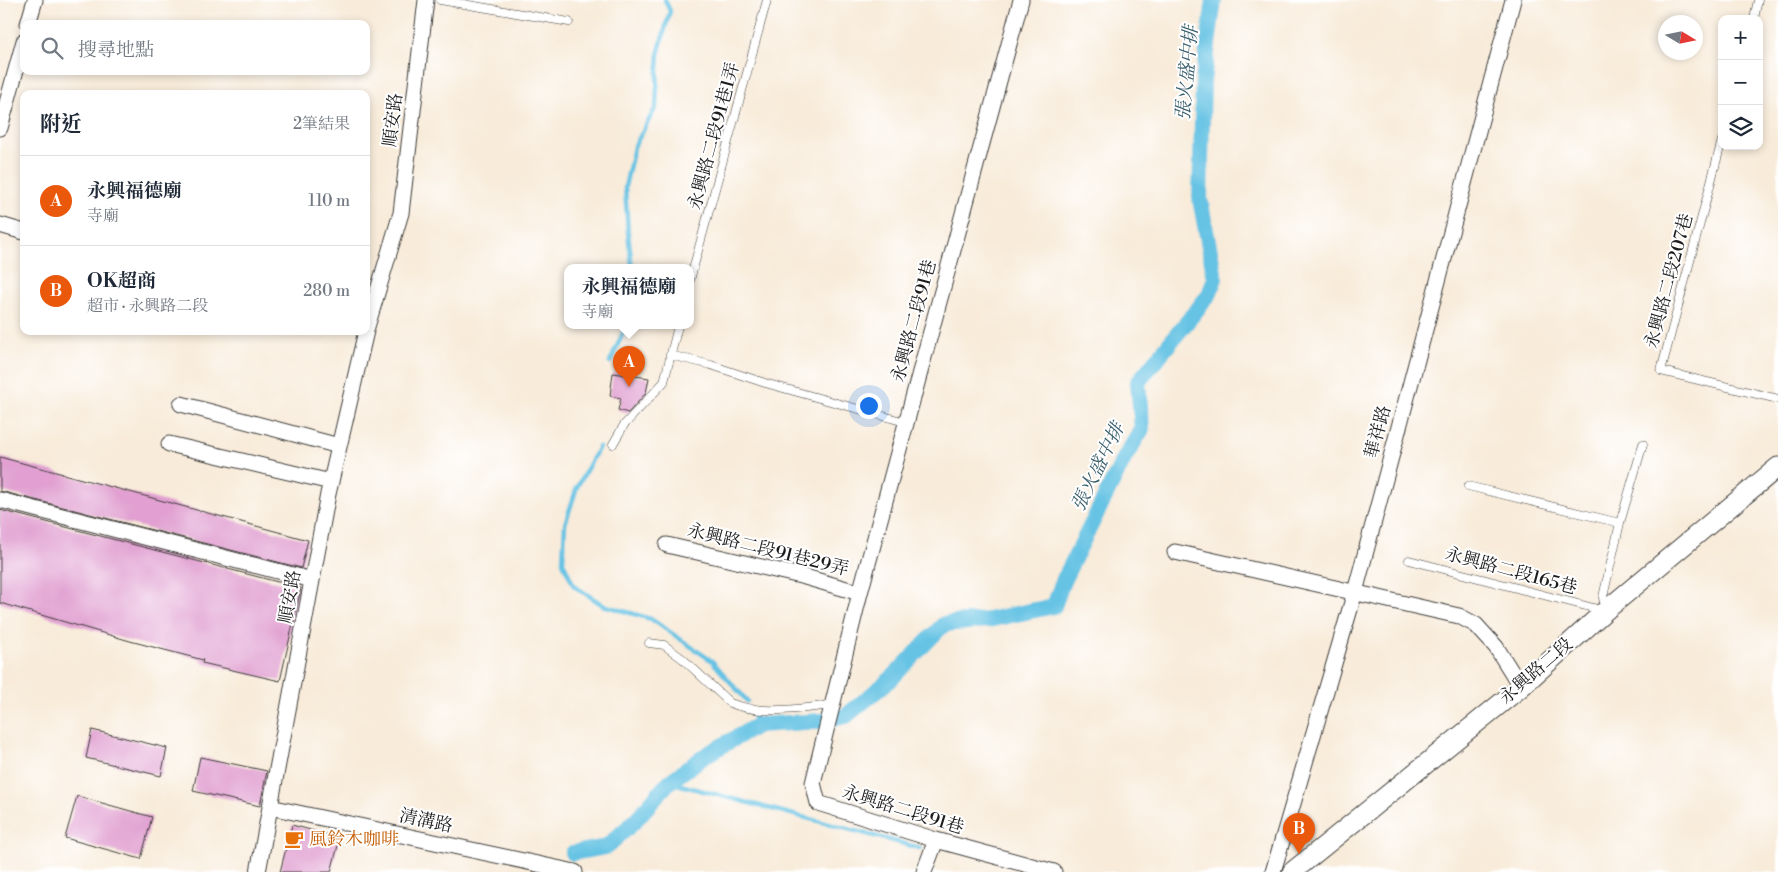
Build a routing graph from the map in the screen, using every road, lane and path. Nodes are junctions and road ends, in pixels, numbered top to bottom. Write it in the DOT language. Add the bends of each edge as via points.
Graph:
graph roads {
  1 [pos="35,0"];
  2 [pos="426,0"];
  3 [pos="440,0"];
  4 [pos="767,0"];
  5 [pos="1021,0"];
  6 [pos="1513,0"];
  7 [pos="1758,0"];
  8 [pos="1755,15"];
  9 [pos="29,20"];
  10 [pos="569,22"];
  11 [pos="20,56"];
  12 [pos="0,128"];
  13 [pos="1719,150"];
  14 [pos="0,225"];
  15 [pos="20,231"];
  16 [pos="694,265"];
  17 [pos="370,318"];
  18 [pos="677,329"];
  19 [pos="365,335"];
  20 [pos="670,356"];
  21 [pos="1778,400"];
  22 [pos="181,404"];
  23 [pos="905,422"];
  24 [pos="169,444"];
  25 [pos="614,444"];
  26 [pos="1643,444"];
  27 [pos="339,446"];
  28 [pos="1778,467"];
  29 [pos="331,482"];
  30 [pos="1468,486"];
  31 [pos="0,500"];
  32 [pos="1620,523"];
  33 [pos="668,545"];
  34 [pos="1175,552"];
  35 [pos="1409,560"];
  36 [pos="312,580"];
  37 [pos="1355,592"];
  38 [pos="860,593"];
  39 [pos="1605,611"];
  40 [pos="649,643"];
  41 [pos="1521,687"];
  42 [pos="830,714"];
  43 [pos="270,807"];
  44 [pos="936,840"];
  45 [pos="258,872"];
  46 [pos="575,872"];
  47 [pos="924,872"];
  48 [pos="1054,872"];
  49 [pos="1273,872"];
  50 [pos="1292,872"];
  1 -- 9 [label="street"];
  2 -- 17 [label="street, 順安路" via="401,213"];
  3 -- 10 [label="lane"];
  4 -- 16 [label="lane, 永興路二段91巷1弄"];
  5 -- 23 [label="street, 永興路二段91巷"];
  6 -- 37 [label="street, 華祥路"];
  7 -- 8 [label="lane"];
  11 -- 12 [label="street"];
  13 -- 21 [label="lane, 永興路二段207巷" via="1661,371"];
  14 -- 15 [label="street"];
  18 -- 20 [label="lane"];
  19 -- 27 [label="street, 順安路"];
  20 -- 23 [label="lane"];
  20 -- 25 [label="lane" via="664,382 624,425"];
  22 -- 27 [label="street"];
  23 -- 38 [label="street, 永興路二段91巷"];
  24 -- 29 [label="street"];
  26 -- 32 [label="lane"];
  27 -- 29 [label="street, 順安路"];
  28 -- 39 [label="street, 永興路二段"];
  29 -- 36 [label="street, 順安路"];
  30 -- 32 [label="lane"];
  31 -- 36 [label="street"];
  32 -- 39 [label="lane" via="1603,597"];
  33 -- 38 [label="street, 永興路二段91巷29弄"];
  34 -- 37 [label="street"];
  35 -- 39 [label="lane, 永興路二段165巷"];
  36 -- 43 [label="street, 順安路"];
  37 -- 41 [label="street" via="1459,616 1476,625 1496,647"];
  37 -- 49 [label="street, 華祥路"];
  38 -- 42 [label="street, 永興路二段91巷"];
  39 -- 41 [label="street, 永興路二段"];
  40 -- 42 [label="lane" via="664,645 737,706"];
  41 -- 50 [label="street, 永興路二段"];
  42 -- 44 [label="street, 永興路二段91巷" via="813,783 818,803"];
  43 -- 45 [label="street, 順安路"];
  43 -- 46 [label="street, 清溝路"];
  44 -- 47 [label="street"];
  44 -- 48 [label="street, 永興路二段91巷"];
}
